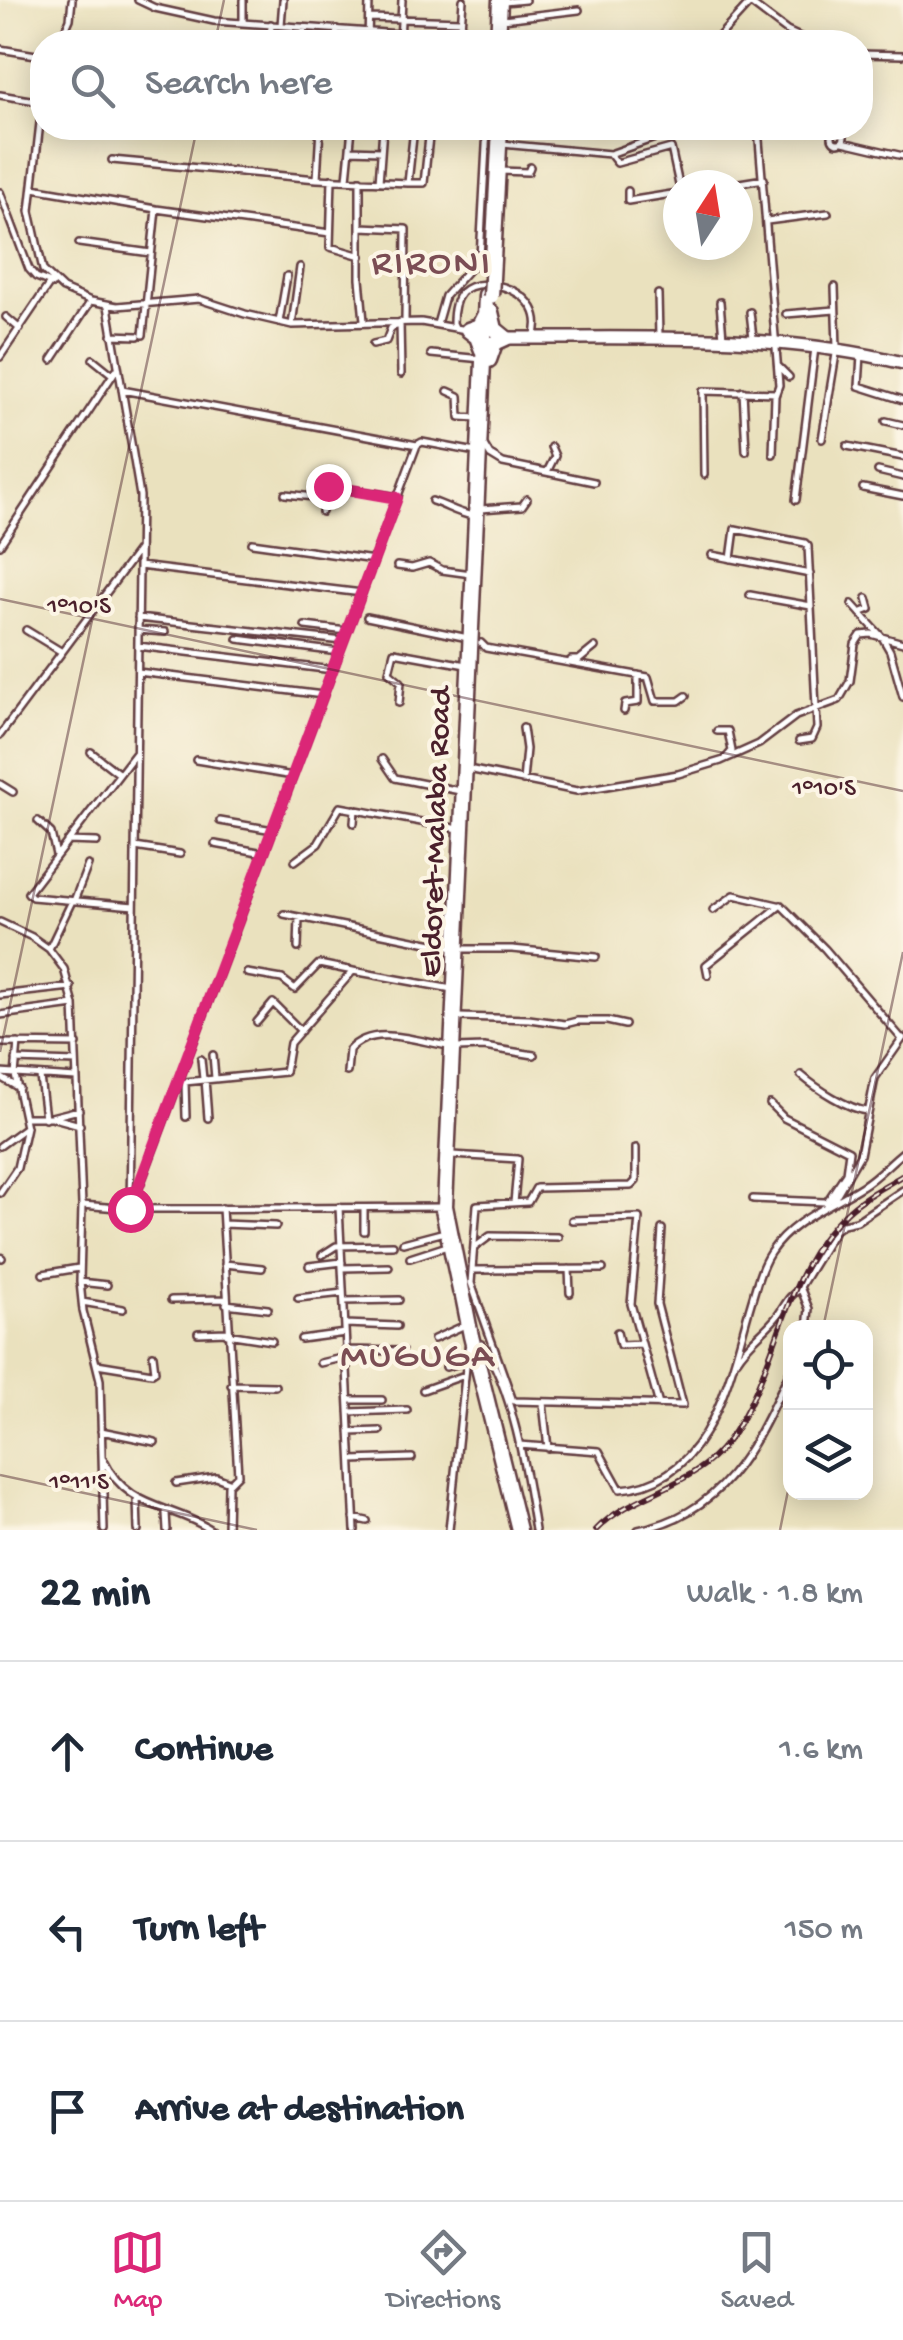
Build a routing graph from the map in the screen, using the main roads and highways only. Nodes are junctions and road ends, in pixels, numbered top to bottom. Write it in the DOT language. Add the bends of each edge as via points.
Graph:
graph roads {
  1 [pos="500,1"];
  2 [pos="498,30"];
  3 [pos="500,30"];
  4 [pos="494,140"];
  5 [pos="499,140"];
  6 [pos="490,279"];
  7 [pos="488,301"];
  8 [pos="506,338"];
  9 [pos="485,360"];
  10 [pos="903,363"];
  11 [pos="482,449"];
  12 [pos="478,513"];
  13 [pos="475,641"];
  14 [pos="458,949"];
  15 [pos="455,1047"];
  16 [pos="519,1530"];
  17 [pos="527,1530"];
  1 -- 2 [label="highway"];
  1 -- 3 [label="highway"];
  4 -- 6 [label="highway, Eldoret-Malaba Road"];
  5 -- 6 [label="highway, Eldoret-Malaba Road"];
  6 -- 7 [label="highway, Eldoret-Malaba Road, bridge"];
  7 -- 8 [label="highway" via="495,329"];
  7 -- 9 [label="highway, Eldoret-Malaba Road"];
  7 -- 9 [label="highway" via="481,323 462,329 480,341"];
  8 -- 9 [label="highway"];
  8 -- 10 [label="main road" via="776,342"];
  9 -- 11 [label="highway, Eldoret-Malaba Road"];
  9 -- 11 [label="highway, Eldoret-Malaba Road"];
  11 -- 12 [label="highway, Eldoret-Malaba Road"];
  12 -- 13 [label="highway, Eldoret-Malaba Road"];
  12 -- 13 [label="highway, Eldoret-Malaba Road"];
  13 -- 14 [label="highway, Eldoret-Malaba Road"];
  13 -- 14 [label="highway, Eldoret-Malaba Road"];
  14 -- 15 [label="highway, Eldoret-Malaba Road"];
  14 -- 15 [label="highway, Eldoret-Malaba Road"];
  15 -- 16 [label="highway, Eldoret-Malaba Road" via="441,1207"];
  15 -- 17 [label="highway, Eldoret-Malaba Road" via="454,1236"];
}
